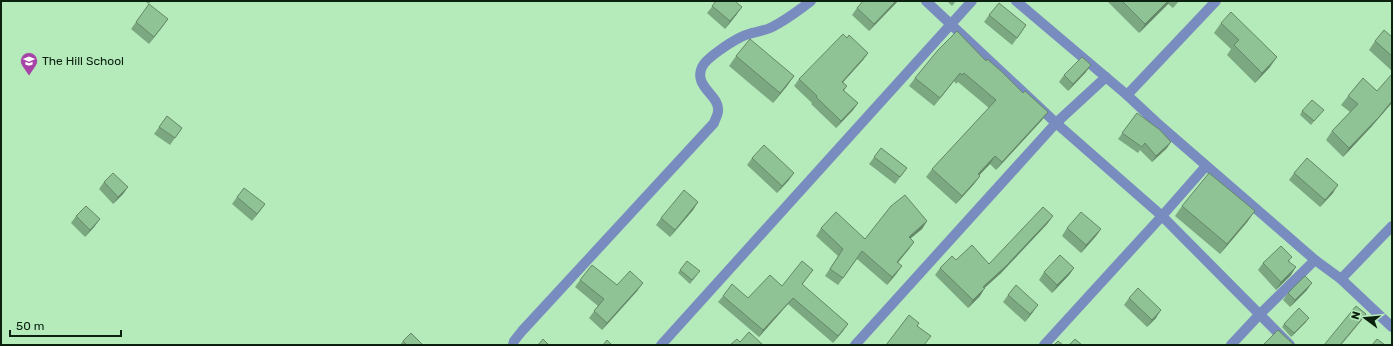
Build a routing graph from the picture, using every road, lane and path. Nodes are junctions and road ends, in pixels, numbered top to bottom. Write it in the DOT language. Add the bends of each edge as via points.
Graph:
graph roads {
  1 [pos="811,1"];
  2 [pos="926,1"];
  3 [pos="972,1"];
  4 [pos="1016,1"];
  5 [pos="1216,1"];
  6 [pos="951,25"];
  7 [pos="1106,77"];
  8 [pos="1127,95"];
  9 [pos="1056,123"];
  10 [pos="1206,166"];
  11 [pos="1162,216"];
  12 [pos="1392,226"];
  13 [pos="1315,260"];
  14 [pos="1341,279"];
  15 [pos="1259,315"];
  16 [pos="1392,327"];
  17 [pos="513,345"];
  18 [pos="661,345"];
  19 [pos="855,345"];
  20 [pos="1044,345"];
  21 [pos="1231,345"];
  22 [pos="1290,345"];
  1 -- 17 [label="street" via="794,15 770,28 741,37 707,61 702,67 701,74 704,87 716,100 719,111 714,122 522,331"];
  2 -- 6 [label="street"];
  3 -- 6 [label="street"];
  4 -- 7 [label="street"];
  5 -- 8 [label="street"];
  6 -- 9 [label="street"];
  6 -- 18 [label="street"];
  7 -- 8 [label="street"];
  7 -- 9 [label="street"];
  8 -- 10 [label="street"];
  9 -- 11 [label="street"];
  9 -- 19 [label="street"];
  10 -- 11 [label="street"];
  10 -- 13 [label="street"];
  11 -- 15 [label="street"];
  11 -- 20 [label="street"];
  12 -- 14 [label="street"];
  13 -- 14 [label="street"];
  13 -- 15 [label="street"];
  14 -- 16 [label="street"];
  15 -- 21 [label="street"];
  15 -- 22 [label="street"];
}
